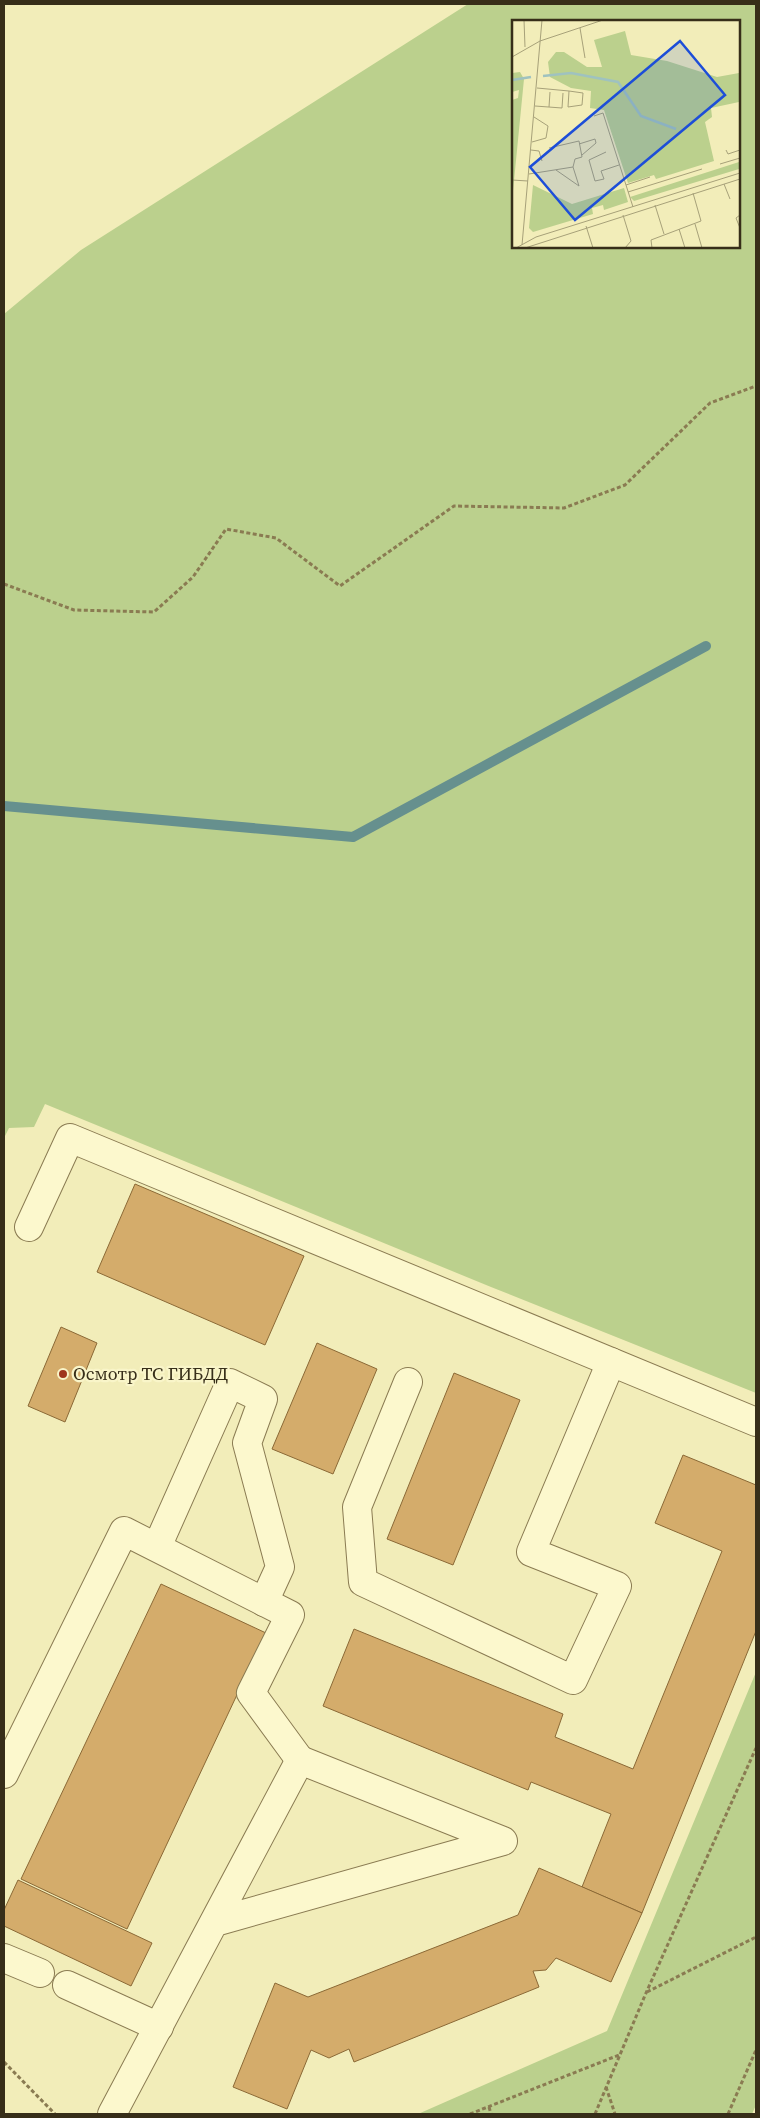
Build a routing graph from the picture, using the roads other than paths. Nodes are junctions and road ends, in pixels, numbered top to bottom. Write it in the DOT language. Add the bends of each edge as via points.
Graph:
graph roads {
  1 [pos="29,1227"];
  2 [pos="611,1362"];
  3 [pos="408,1382"];
  4 [pos="756,1422"];
  5 [pos="157,1547"];
  6 [pos="264,1602"];
  7 [pos="300,1760"];
  8 [pos="4,1774"];
  9 [pos="215,1922"];
  10 [pos="4,1958"];
  11 [pos="40,1973"];
  12 [pos="67,1985"];
  13 [pos="159,2026"];
  14 [pos="112,2114"];
  1 -- 2 [label="lane" via="70,1138"];
  2 -- 3 [label="lane" via="530,1552 617,1586 573,1680 363,1582 357,1507"];
  2 -- 4 [label="lane"];
  5 -- 6 [label="lane"];
  5 -- 6 [label="lane" via="230,1383 263,1398 247,1443 280,1567"];
  5 -- 8 [label="lane" via="124,1531"];
  6 -- 7 [label="lane" via="290,1615 251,1693"];
  7 -- 9 [label="lane"];
  7 -- 9 [label="lane" via="503,1841"];
  9 -- 13 [label="lane"];
  10 -- 11 [label="lane"];
  12 -- 13 [label="lane"];
  13 -- 14 [label="lane"];
}
